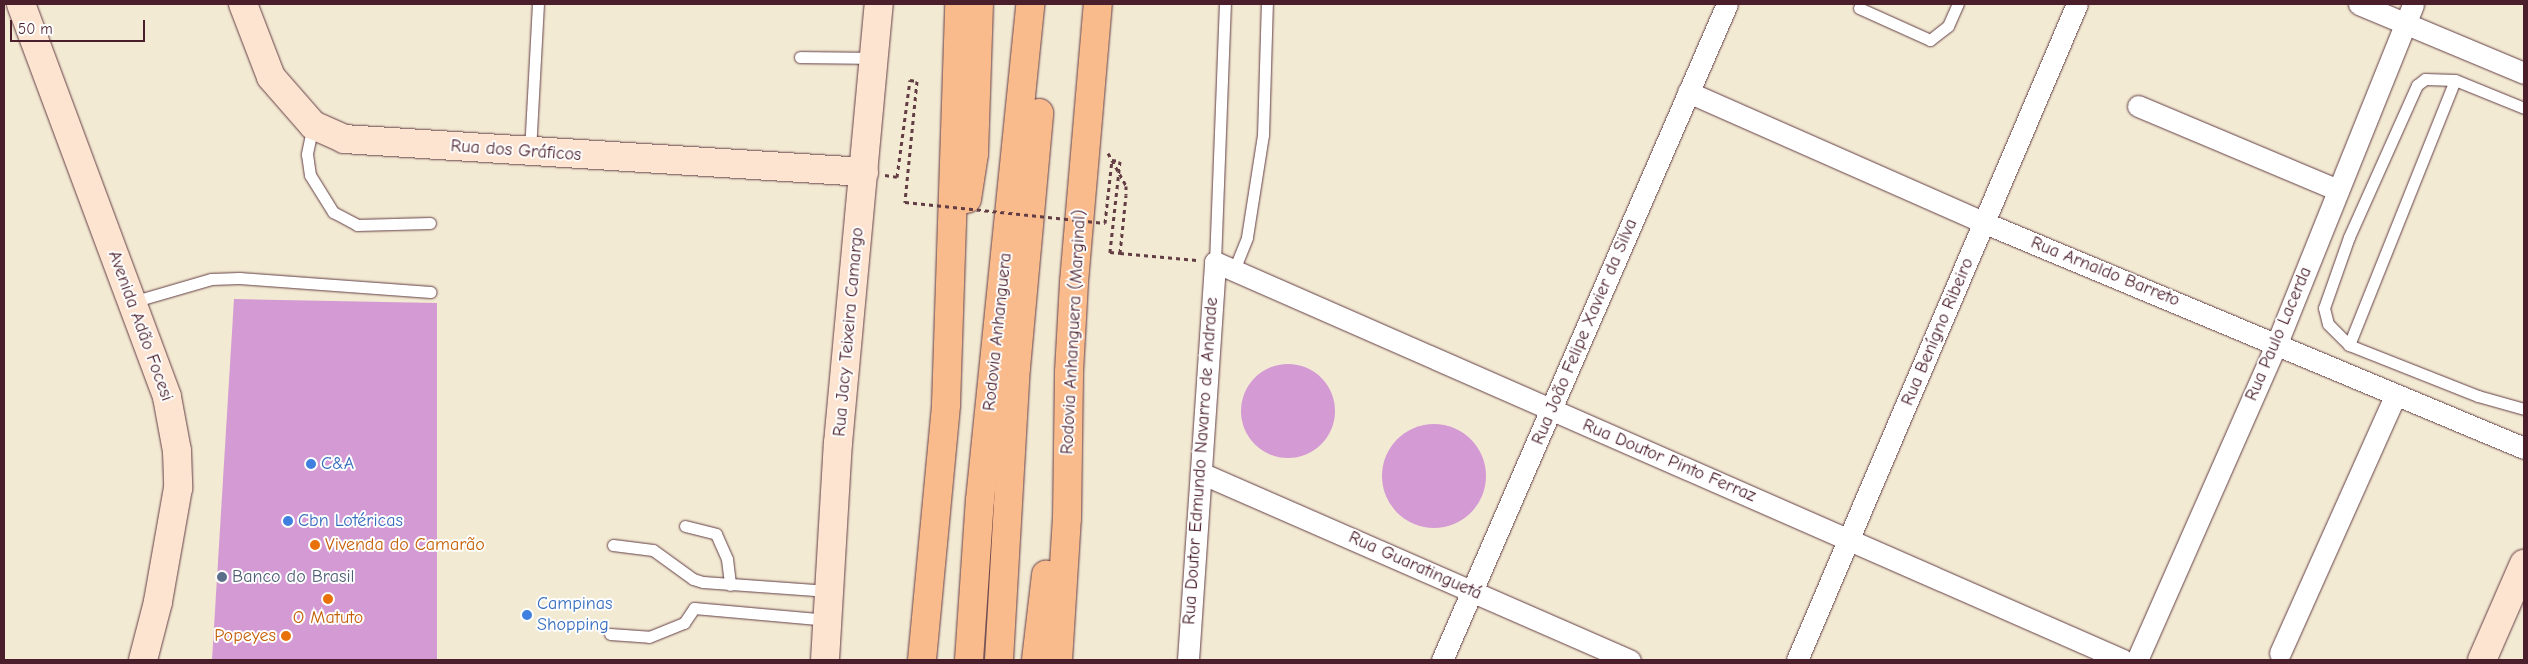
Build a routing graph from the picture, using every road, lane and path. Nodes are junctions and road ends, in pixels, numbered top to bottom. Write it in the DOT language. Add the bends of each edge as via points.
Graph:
graph roads {
  1 [pos="21,4"];
  2 [pos="243,4"];
  3 [pos="538,4"];
  4 [pos="879,4"];
  5 [pos="959,4"];
  6 [pos="979,4"];
  7 [pos="1098,4"];
  8 [pos="1224,4"];
  9 [pos="1267,4"];
  10 [pos="1727,4"];
  11 [pos="1958,4"];
  12 [pos="2077,4"];
  13 [pos="2359,4"];
  14 [pos="1034,7"];
  15 [pos="1859,8"];
  16 [pos="2409,13"];
  17 [pos="800,57"];
  18 [pos="875,58"];
  19 [pos="2524,73"];
  20 [pos="2455,80"];
  21 [pos="1688,92"];
  22 [pos="2138,106"];
  23 [pos="2524,108"];
  24 [pos="313,125"];
  25 [pos="531,152"];
  26 [pos="864,172"];
  27 [pos="897,177"];
  28 [pos="2338,190"];
  29 [pos="1126,195"];
  30 [pos="430,223"];
  31 [pos="1985,223"];
  32 [pos="1120,253"];
  33 [pos="1224,266"];
  34 [pos="430,292"];
  35 [pos="132,302"];
  36 [pos="948,319"];
  37 [pos="2277,343"];
  38 [pos="2349,345"];
  39 [pos="1068,372"];
  40 [pos="2395,396"];
  41 [pos="2524,409"];
  42 [pos="1552,412"];
  43 [pos="2524,448"];
  44 [pos="1201,473"];
  45 [pos="685,526"];
  46 [pos="1849,538"];
  47 [pos="612,545"];
  48 [pos="2524,564"];
  49 [pos="730,585"];
  50 [pos="829,591"];
  51 [pos="1473,592"];
  52 [pos="828,620"];
  53 [pos="610,634"];
  54 [pos="2280,653"];
  55 [pos="142,660"];
  56 [pos="825,660"];
  57 [pos="922,660"];
  58 [pos="969,660"];
  59 [pos="999,660"];
  60 [pos="1036,660"];
  61 [pos="1058,660"];
  62 [pos="1188,660"];
  63 [pos="1442,660"];
  64 [pos="1630,660"];
  65 [pos="1798,660"];
  66 [pos="2123,660"];
  67 [pos="2137,660"];
  68 [pos="2482,660"];
  1 -- 35 [label="street, Avenida Adão Focesi"];
  2 -- 24 [label="street, Rua dos Gráficos" via="271,77"];
  3 -- 25 [label="lane"];
  4 -- 18 [label="street, Rua Jacy Teixeira Camargo"];
  5 -- 36 [label="highway"];
  6 -- 36 [label="highway" via="974,154"];
  7 -- 39 [label="highway, Rodovia Anhanguera (Marginal)"];
  8 -- 33 [label="lane"];
  9 -- 33 [label="lane" via="1263,135 1247,238"];
  10 -- 21 [label="street, Rua João Felipe Xavier da Silva"];
  11 -- 15 [label="lane" via="1948,26 1930,40"];
  12 -- 31 [label="street, Rua Benígno Ribeiro"];
  13 -- 16 [label="street"];
  14 -- 58 [label="highway, Rodovia Anhanguera" via="980,500"];
  14 -- 59 [label="highway, Rodovia Anhanguera"];
  16 -- 19 [label="street"];
  16 -- 28 [label="street, Rua Paulo Lacerda"];
  17 -- 18 [label="lane"];
  18 -- 26 [label="street, Rua Jacy Teixeira Camargo"];
  20 -- 23 [label="lane"];
  20 -- 38 [label="lane"];
  20 -- 38 [label="lane" via="2424,79 2417,84 2349,237 2324,308 2328,324"];
  21 -- 31 [label="street, Rua Arnaldo Barreto"];
  21 -- 42 [label="street, Rua João Felipe Xavier da Silva"];
  22 -- 28 [label="street"];
  24 -- 25 [label="street, Rua dos Gráficos" via="344,139"];
  24 -- 30 [label="lane" via="307,154 310,175 333,212 357,225"];
  25 -- 26 [label="street, Rua dos Gráficos"];
  26 -- 50 [label="street, Rua Jacy Teixeira Camargo" via="838,452"];
  27 -- 32 [label="path, bridge" via="910,80 917,81 905,202 1105,223 1112,160 1120,161 1110,252"];
  28 -- 37 [label="street, Rua Paulo Lacerda"];
  29 -- 32 [label="path, bridge"];
  31 -- 37 [label="street, Rua Arnaldo Barreto"];
  31 -- 46 [label="street, Rua Benígno Ribeiro"];
  32 -- 33 [label="path"];
  33 -- 42 [label="street, Rua Doutor Pinto Ferraz"];
  33 -- 44 [label="street, Rua Doutor Edmundo Navarro de Andrade"];
  34 -- 35 [label="lane" via="239,278 212,279"];
  35 -- 55 [label="street, Avenida Adão Focesi" via="167,397 177,452 178,488 158,602"];
  36 -- 57 [label="highway" via="944,432"];
  37 -- 40 [label="street, Rua Arnaldo Barreto"];
  37 -- 67 [label="street, Rua Paulo Lacerda"];
  38 -- 41 [label="lane" via="2478,396"];
  39 -- 60 [label="highway"];
  39 -- 61 [label="highway, Rodovia Anhanguera (Marginal)" via="1067,518"];
  40 -- 43 [label="street, Rua Arnaldo Barreto"];
  40 -- 54 [label="street"];
  42 -- 46 [label="street, Rua Doutor Pinto Ferraz"];
  42 -- 51 [label="street, Rua João Felipe Xavier da Silva"];
  44 -- 51 [label="street, Rua Guaratinguetá"];
  44 -- 62 [label="street, Rua Doutor Edmundo Navarro de Andrade"];
  45 -- 49 [label="lane" via="716,534 727,559"];
  46 -- 65 [label="street, Rua Benígno Ribeiro"];
  46 -- 66 [label="street, Rua Doutor Pinto Ferraz"];
  47 -- 49 [label="lane" via="653,550 692,579"];
  48 -- 68 [label="street"];
  49 -- 50 [label="lane"];
  50 -- 52 [label="street, Rua Jacy Teixeira Camargo"];
  51 -- 63 [label="street, Rua João Felipe Xavier da Silva"];
  51 -- 64 [label="street, Rua Guaratinguetá"];
  52 -- 53 [label="lane" via="694,608 688,612 684,623 649,637"];
  52 -- 56 [label="street, Rua Jacy Teixeira Camargo"];
}
